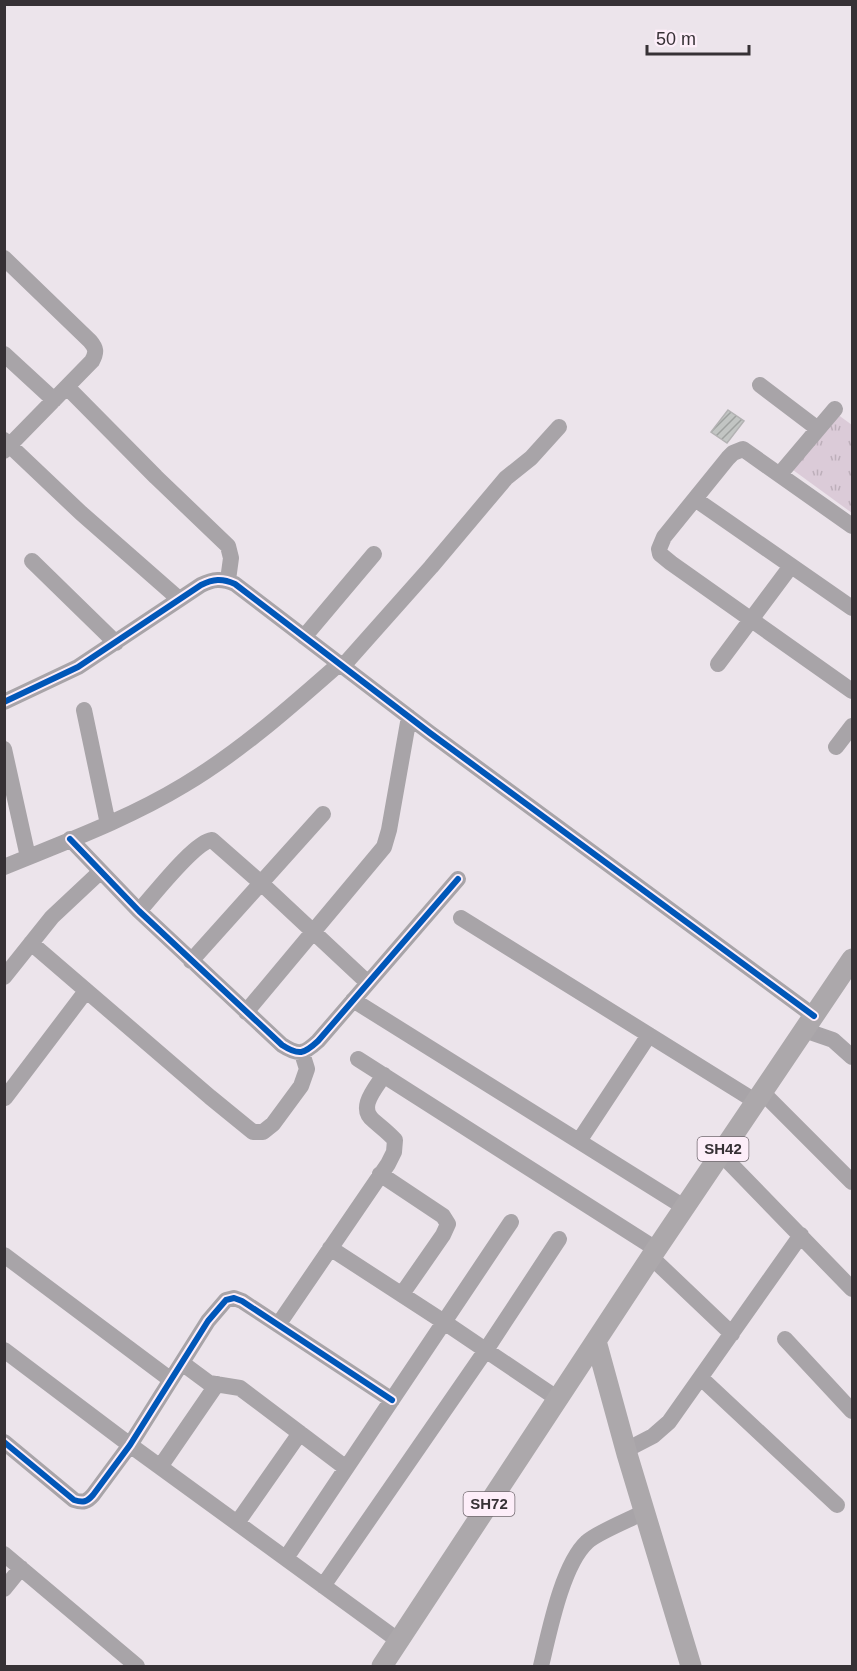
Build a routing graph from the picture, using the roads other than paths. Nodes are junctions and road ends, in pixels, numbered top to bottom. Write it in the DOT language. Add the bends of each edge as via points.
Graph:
graph roads {
  1 [pos="4,258"];
  2 [pos="4,354"];
  3 [pos="760,385"];
  4 [pos="67,387"];
  5 [pos="54,400"];
  6 [pos="835,409"];
  7 [pos="559,427"];
  8 [pos="818,429"];
  9 [pos="6,445"];
  10 [pos="780,474"];
  11 [pos="695,500"];
  12 [pos="852,526"];
  13 [pos="374,554"];
  14 [pos="32,561"];
  15 [pos="791,566"];
  16 [pos="228,580"];
  17 [pos="179,599"];
  18 [pos="852,608"];
  19 [pos="753,620"];
  20 [pos="304,637"];
  21 [pos="116,643"];
  22 [pos="718,664"];
  23 [pos="341,665"];
  24 [pos="852,691"];
  25 [pos="4,702"];
  26 [pos="84,710"];
  27 [pos="409,717"];
  28 [pos="852,726"];
  29 [pos="836,747"];
  30 [pos="4,749"];
  31 [pos="323,814"];
  32 [pos="108,824"];
  33 [pos="70,839"];
  34 [pos="28,857"];
  35 [pos="4,867"];
  36 [pos="100,872"];
  37 [pos="458,879"];
  38 [pos="261,883"];
  39 [pos="139,911"];
  40 [pos="461,918"];
  41 [pos="313,931"];
  42 [pos="31,943"];
  43 [pos="852,958"];
  44 [pos="191,961"];
  45 [pos="4,977"];
  46 [pos="368,982"];
  47 [pos="86,991"];
  48 [pos="353,1000"];
  49 [pos="246,1012"];
  50 [pos="809,1023"];
  51 [pos="649,1035"];
  52 [pos="302,1053"];
  53 [pos="852,1057"];
  54 [pos="358,1059"];
  55 [pos="384,1075"];
  56 [pos="758,1096"];
  57 [pos="5,1100"];
  58 [pos="579,1142"];
  59 [pos="720,1153"];
  60 [pos="380,1174"];
  61 [pos="852,1182"];
  62 [pos="684,1207"];
  63 [pos="511,1222"];
  64 [pos="801,1235"];
  65 [pos="559,1239"];
  66 [pos="330,1248"];
  67 [pos="654,1253"];
  68 [pos="4,1255"];
  69 [pos="852,1289"];
  70 [pos="402,1294"];
  71 [pos="444,1322"];
  72 [pos="278,1325"];
  73 [pos="732,1334"];
  74 [pos="785,1339"];
  75 [pos="596,1341"];
  76 [pos="4,1350"];
  77 [pos="486,1350"];
  78 [pos="182,1363"];
  79 [pos="701,1378"];
  80 [pos="171,1380"];
  81 [pos="217,1384"];
  82 [pos="558,1399"];
  83 [pos="392,1400"];
  84 [pos="852,1411"];
  85 [pos="300,1433"];
  86 [pos="4,1442"];
  87 [pos="130,1445"];
  88 [pos="626,1450"];
  89 [pos="160,1467"];
  90 [pos="346,1468"];
  91 [pos="837,1505"];
  92 [pos="644,1512"];
  93 [pos="237,1523"];
  94 [pos="4,1554"];
  95 [pos="285,1558"];
  96 [pos="21,1568"];
  97 [pos="323,1586"];
  98 [pos="4,1589"];
  99 [pos="399,1641"];
  100 [pos="137,1666"];
  101 [pos="382,1666"];
  102 [pos="541,1666"];
  103 [pos="691,1666"];
  1 -- 4 [label="street" via="95,347 92,361"];
  2 -- 5 [label="street"];
  3 -- 8 [label="street"];
  4 -- 5 [label="street"];
  4 -- 16 [label="street" via="228,546"];
  5 -- 9 [label="street"];
  6 -- 8 [label="street"];
  7 -- 23 [label="street" via="506,478"];
  8 -- 10 [label="street"];
  9 -- 17 [label="street"];
  10 -- 11 [label="street" via="748,451 738,450"];
  10 -- 12 [label="street"];
  11 -- 15 [label="street"];
  11 -- 19 [label="street" via="660,543 660,554"];
  13 -- 20 [label="street"];
  14 -- 21 [label="street"];
  15 -- 18 [label="street"];
  15 -- 19 [label="street"];
  16 -- 17 [label="street" via="211,580"];
  16 -- 20 [label="street"];
  17 -- 21 [label="street"];
  19 -- 22 [label="street"];
  19 -- 24 [label="street"];
  20 -- 23 [label="street"];
  21 -- 25 [label="street" via="61,677"];
  23 -- 27 [label="street"];
  23 -- 32 [label="street" via="221,761 152,804"];
  26 -- 32 [label="street"];
  27 -- 41 [label="street" via="384,847"];
  27 -- 50 [label="street"];
  28 -- 29 [label="street"];
  30 -- 34 [label="street"];
  31 -- 38 [label="street"];
  32 -- 33 [label="street"];
  33 -- 34 [label="street"];
  33 -- 36 [label="street"];
  34 -- 35 [label="street"];
  36 -- 39 [label="street"];
  36 -- 42 [label="street" via="52,917"];
  37 -- 46 [label="street"];
  38 -- 39 [label="street" via="218,844 207,841 190,854"];
  38 -- 41 [label="street"];
  38 -- 44 [label="street"];
  39 -- 44 [label="street"];
  40 -- 51 [label="street"];
  41 -- 46 [label="street"];
  41 -- 49 [label="street"];
  42 -- 45 [label="street"];
  42 -- 47 [label="street"];
  43 -- 50 [label="main road, SH42"];
  44 -- 49 [label="street"];
  46 -- 48 [label="street"];
  47 -- 52 [label="street" via="253,1132 263,1132 273,1124 301,1086 307,1069"];
  47 -- 57 [label="street"];
  48 -- 52 [label="street" via="318,1041"];
  48 -- 58 [label="street"];
  49 -- 52 [label="street" via="282,1045"];
  50 -- 53 [label="street"];
  50 -- 56 [label="main road, SH42"];
  51 -- 56 [label="street"];
  51 -- 58 [label="street"];
  54 -- 55 [label="street"];
  55 -- 60 [label="street" via="366,1107 370,1119 395,1140 394,1152"];
  55 -- 67 [label="street"];
  56 -- 59 [label="main road, SH42"];
  56 -- 61 [label="street"];
  58 -- 62 [label="street"];
  59 -- 62 [label="main road, SH42"];
  59 -- 64 [label="street"];
  60 -- 66 [label="street"];
  60 -- 70 [label="street" via="443,1216 448,1224"];
  62 -- 67 [label="main road, SH42"];
  63 -- 71 [label="street"];
  64 -- 69 [label="street"];
  64 -- 73 [label="street"];
  65 -- 77 [label="street"];
  66 -- 70 [label="street"];
  66 -- 72 [label="street"];
  67 -- 73 [label="street"];
  67 -- 75 [label="main road, SH42"];
  68 -- 80 [label="street"];
  70 -- 71 [label="street"];
  71 -- 77 [label="street"];
  71 -- 83 [label="street"];
  72 -- 78 [label="street" via="242,1301 226,1300"];
  72 -- 83 [label="street"];
  73 -- 79 [label="street"];
  74 -- 84 [label="street"];
  75 -- 82 [label="main road, SH72"];
  75 -- 88 [label="main road"];
  76 -- 87 [label="street"];
  77 -- 82 [label="street"];
  77 -- 97 [label="street"];
  78 -- 80 [label="street"];
  78 -- 81 [label="street" via="209,1383"];
  79 -- 88 [label="street" via="661,1431"];
  79 -- 91 [label="street"];
  80 -- 87 [label="street"];
  81 -- 85 [label="street" via="240,1388"];
  81 -- 89 [label="street"];
  82 -- 99 [label="main road, SH72"];
  83 -- 90 [label="street"];
  85 -- 90 [label="street"];
  85 -- 93 [label="street"];
  86 -- 87 [label="street" via="81,1502 93,1495"];
  87 -- 89 [label="street"];
  88 -- 92 [label="main road"];
  89 -- 93 [label="street"];
  90 -- 95 [label="street"];
  92 -- 102 [label="street" via="587,1541 577,1554 563,1585"];
  92 -- 103 [label="main road"];
  93 -- 95 [label="street"];
  94 -- 96 [label="street"];
  95 -- 97 [label="street"];
  96 -- 98 [label="street"];
  96 -- 100 [label="street"];
  97 -- 99 [label="street"];
  99 -- 101 [label="main road, SH72"];
}
